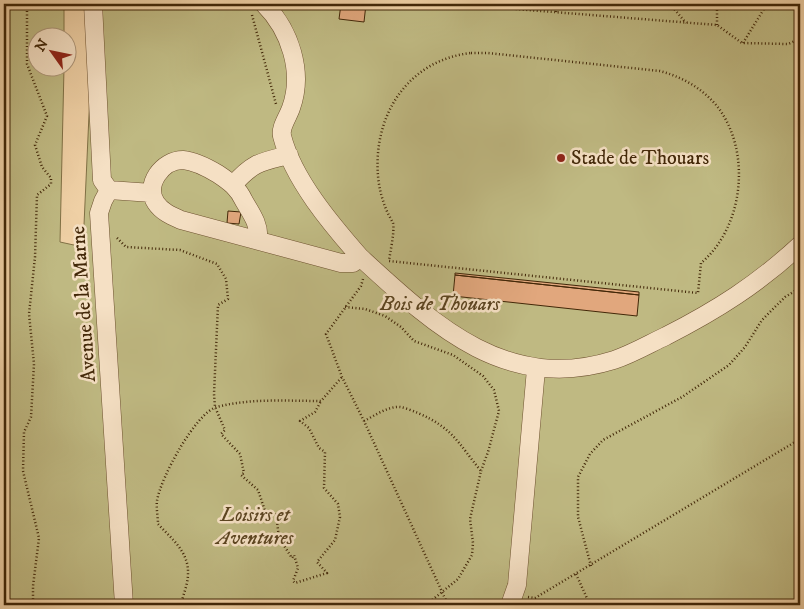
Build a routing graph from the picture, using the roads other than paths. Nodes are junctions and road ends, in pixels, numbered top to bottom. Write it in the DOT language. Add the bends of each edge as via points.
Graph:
graph roads {
  1 [pos="93,4"];
  2 [pos="258,9"];
  3 [pos="289,155"];
  4 [pos="234,185"];
  5 [pos="109,190"];
  6 [pos="152,193"];
  7 [pos="258,239"];
  8 [pos="800,245"];
  9 [pos="360,257"];
  10 [pos="536,369"];
  11 [pos="512,600"];
  12 [pos="124,605"];
  1 -- 5 [label="street" via="102,180"];
  2 -- 3 [label="street" via="276,16 293,55 295,95 281,134"];
  3 -- 4 [label="street" via="257,164"];
  3 -- 9 [label="street" via="330,221"];
  4 -- 6 [label="street" via="206,167 183,160 162,167 153,183"];
  4 -- 7 [label="street" via="257,224"];
  5 -- 6 [label="street"];
  5 -- 12 [label="street, Avenue de la Marne" via="99,213"];
  6 -- 7 [label="street" via="155,202 169,215"];
  7 -- 9 [label="street" via="341,263 353,263"];
  8 -- 10 [label="street" via="754,285 706,316 634,352 582,368"];
  9 -- 10 [label="street" via="407,300 456,338 518,365"];
  10 -- 11 [label="street" via="518,585"];
}
